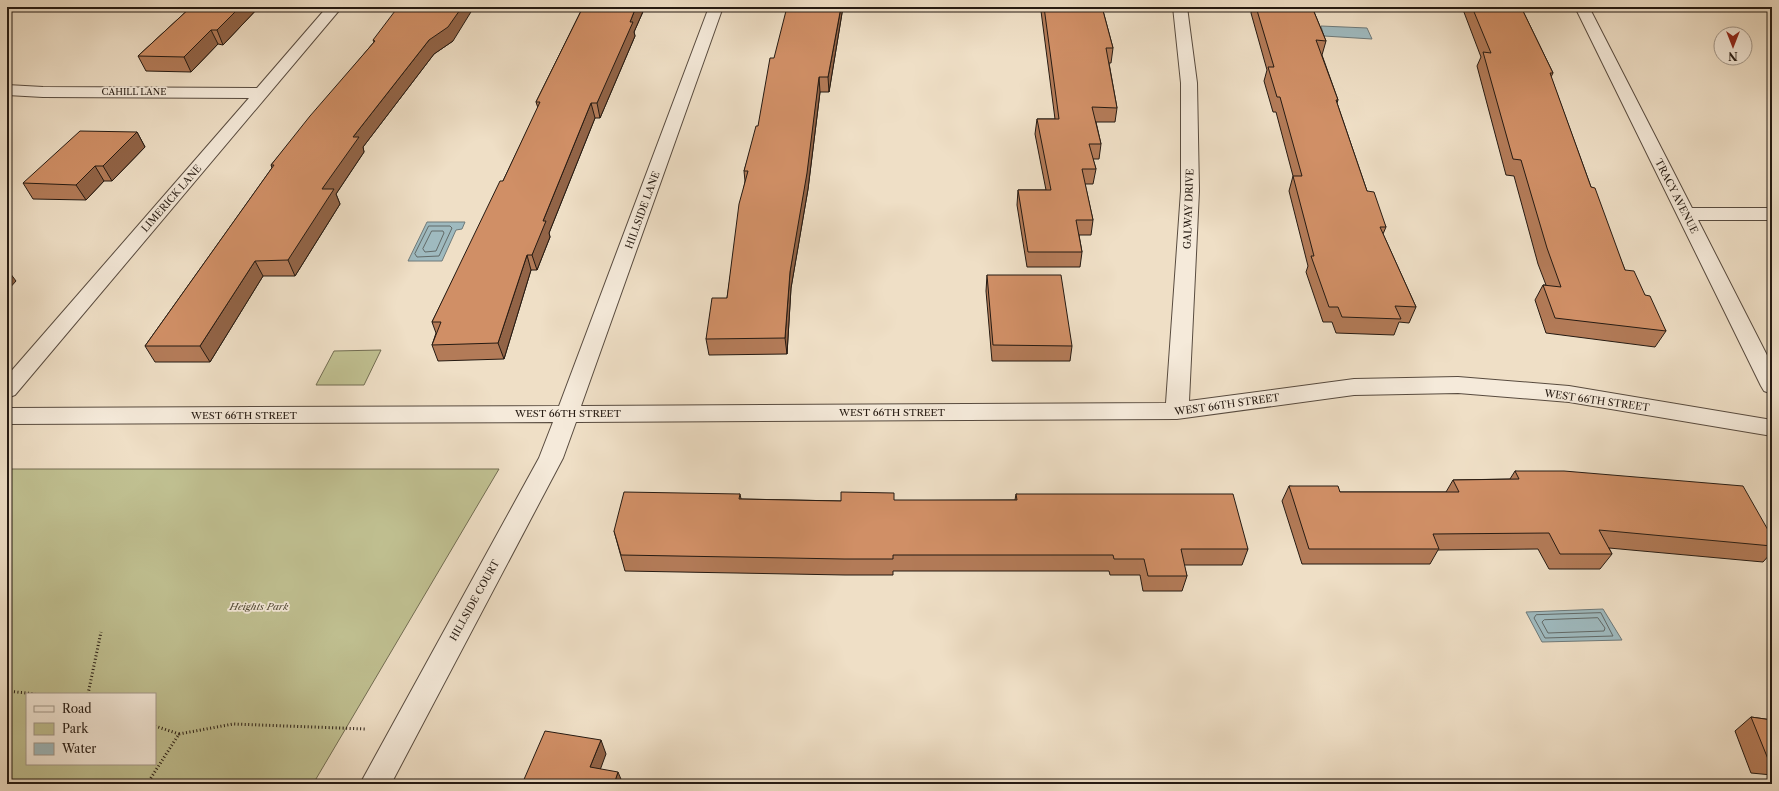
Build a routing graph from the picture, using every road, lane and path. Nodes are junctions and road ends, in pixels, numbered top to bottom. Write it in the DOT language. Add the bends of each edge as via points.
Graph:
graph roads {
  1 [pos="335,7"];
  2 [pos="716,7"];
  3 [pos="1180,7"];
  4 [pos="1582,7"];
  5 [pos="7,90"];
  6 [pos="261,93"];
  7 [pos="1686,214"];
  8 [pos="1772,214"];
  9 [pos="1772,386"];
  10 [pos="7,390"];
  11 [pos="1177,411"];
  12 [pos="568,413"];
  13 [pos="7,416"];
  14 [pos="1772,428"];
  15 [pos="101,632"];
  16 [pos="7,690"];
  17 [pos="28,693"];
  18 [pos="88,693"];
  19 [pos="156,726"];
  20 [pos="402,732"];
  21 [pos="179,734"];
  22 [pos="146,784"];
  23 [pos="375,784"];
  1 -- 6 [label="street, LIMERICK LANE"];
  2 -- 12 [label="street, HILLSIDE LANE"];
  3 -- 11 [label="street, GALWAY DRIVE" via="1189,83 1190,191"];
  4 -- 7 [label="street, TRACY AVENUE"];
  5 -- 6 [label="street, CAHILL LANE"];
  6 -- 10 [label="street, LIMERICK LANE"];
  7 -- 8 [label="street"];
  7 -- 9 [label="street, TRACY AVENUE"];
  11 -- 12 [label="street, WEST 66TH STREET"];
  11 -- 14 [label="street, WEST 66TH STREET" via="1354,387 1458,385 1569,394"];
  12 -- 13 [label="street, WEST 66TH STREET"];
  12 -- 20 [label="street, HILLSIDE COURT" via="551,458"];
  15 -- 18 [label="path"];
  16 -- 17 [label="path"];
  19 -- 21 [label="path"];
  20 -- 21 [label="path" via="233,724"];
  20 -- 23 [label="street, HILLSIDE COURT"];
  21 -- 22 [label="path"];
}
